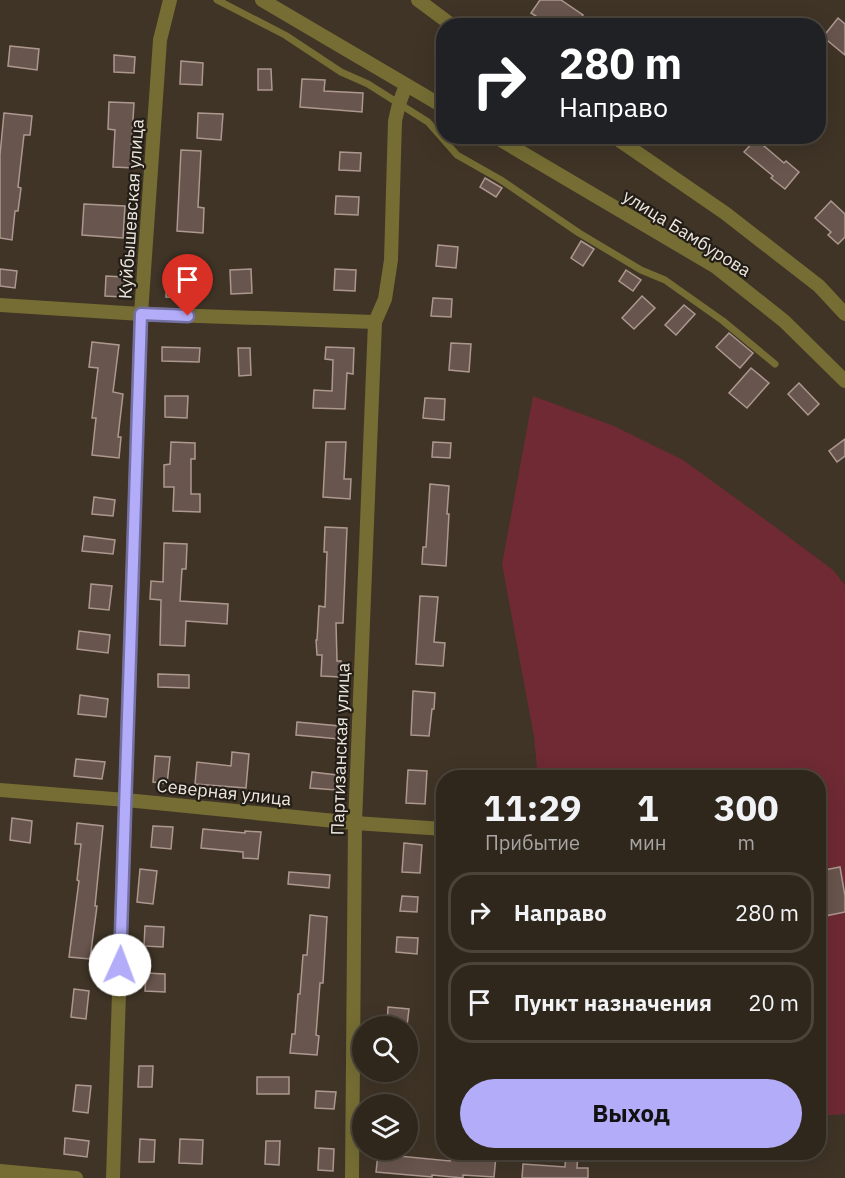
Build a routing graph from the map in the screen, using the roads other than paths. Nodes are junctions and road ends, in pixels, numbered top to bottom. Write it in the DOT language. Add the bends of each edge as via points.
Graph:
graph roads {
  1 [pos="170,0"];
  2 [pos="217,0"];
  3 [pos="262,0"];
  4 [pos="418,0"];
  5 [pos="442,18"];
  6 [pos="406,85"];
  7 [pos="436,102"];
  8 [pos="399,104"];
  9 [pos="436,131"];
  10 [pos="447,144"];
  11 [pos="508,144"];
  12 [pos="625,144"];
  13 [pos="0,306"];
  14 [pos="141,314"];
  15 [pos="845,314"];
  16 [pos="375,322"];
  17 [pos="775,364"];
  18 [pos="845,381"];
  19 [pos="0,790"];
  20 [pos="126,800"];
  21 [pos="355,823"];
  22 [pos="436,828"];
  23 [pos="0,1170"];
  24 [pos="76,1178"];
  25 [pos="113,1178"];
  26 [pos="352,1178"];
  1 -- 14 [label="street, Куйбышевская улица" via="160,40"];
  2 -- 8 [label="lane" via="285,35"];
  3 -- 6 [label="street"];
  4 -- 5 [label="street"];
  6 -- 7 [label="street"];
  6 -- 8 [label="street"];
  8 -- 9 [label="lane"];
  8 -- 16 [label="street" via="395,121 391,260 386,299"];
  10 -- 17 [label="lane" via="457,155 579,233 665,280"];
  11 -- 18 [label="street, улица Бамбурова" via="716,267 784,321"];
  12 -- 15 [label="street" via="725,213 819,286"];
  13 -- 14 [label="street"];
  14 -- 16 [label="street"];
  14 -- 20 [label="street, Куйбышевская улица"];
  16 -- 21 [label="street, Партизанская улица"];
  19 -- 20 [label="street, Северная улица"];
  20 -- 21 [label="street, Северная улица"];
  20 -- 25 [label="street, Куйбышевская улица"];
  21 -- 22 [label="street, Северная улица"];
  21 -- 26 [label="street, Партизанская улица"];
  23 -- 24 [label="street"];
}
